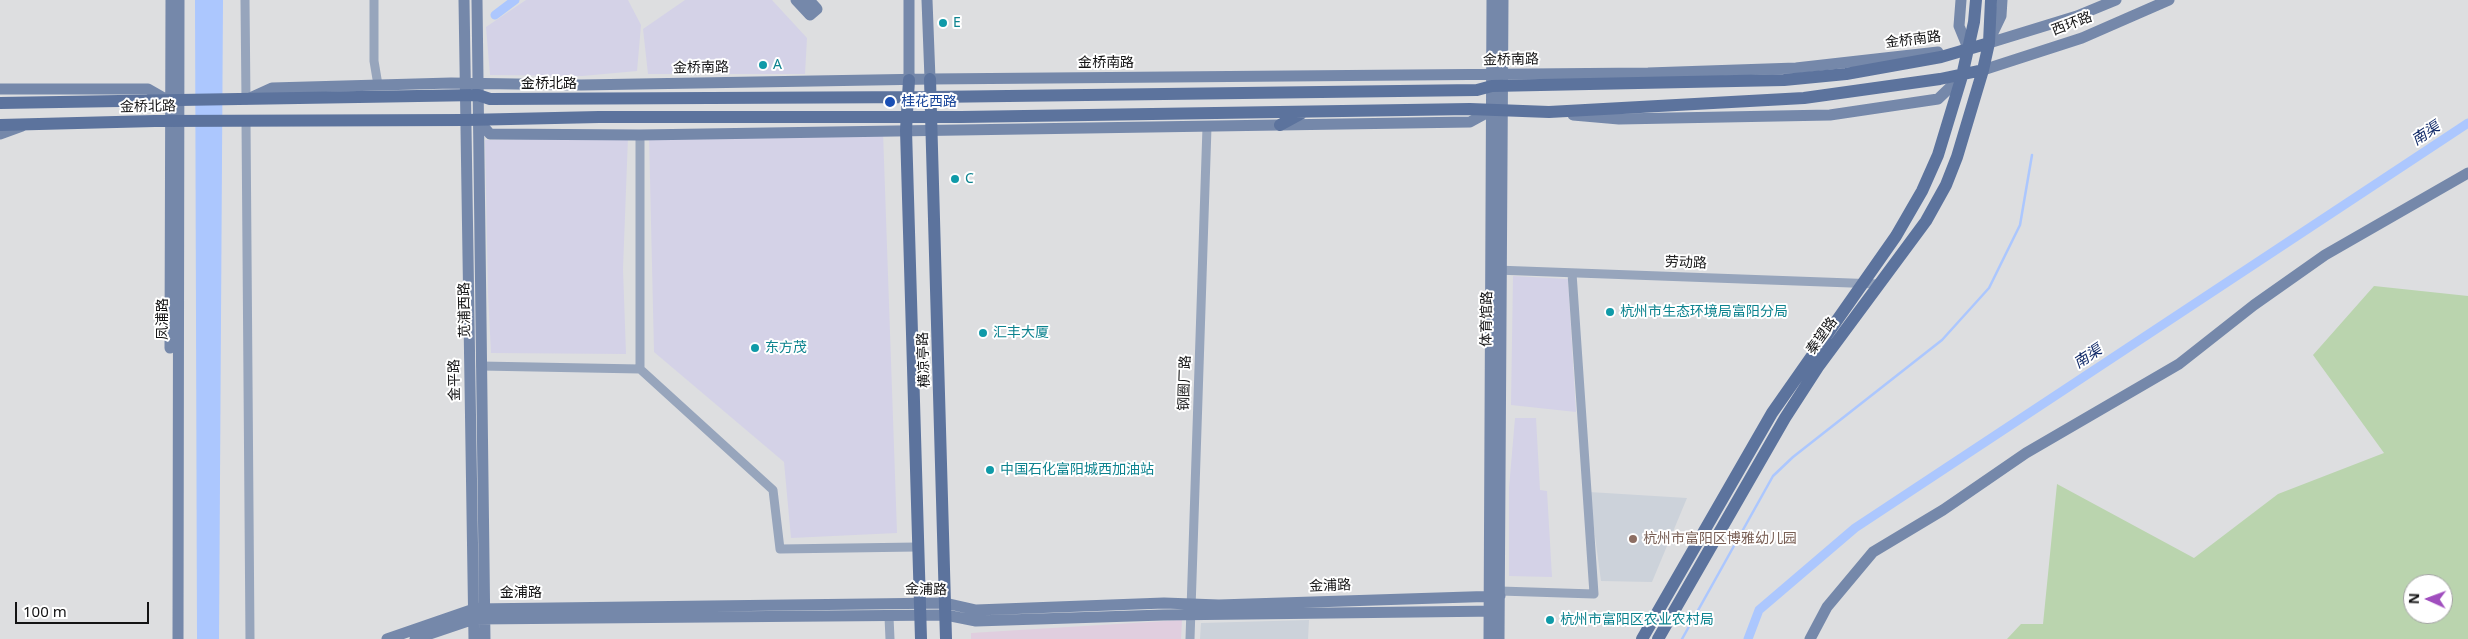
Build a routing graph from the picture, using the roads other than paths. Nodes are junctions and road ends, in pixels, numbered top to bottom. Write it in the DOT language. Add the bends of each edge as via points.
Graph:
graph roads {
  1 [pos="171,0"];
  2 [pos="179,0"];
  3 [pos="245,0"];
  4 [pos="374,0"];
  5 [pos="464,0"];
  6 [pos="477,0"];
  7 [pos="796,0"];
  8 [pos="809,0"];
  9 [pos="909,0"];
  10 [pos="927,0"];
  11 [pos="1492,0"];
  12 [pos="1503,0"];
  13 [pos="1962,0"];
  14 [pos="1976,0"];
  15 [pos="1991,0"];
  16 [pos="2002,0"];
  17 [pos="2116,0"];
  18 [pos="2169,0"];
  19 [pos="1989,43"];
  20 [pos="1968,48"];
  21 [pos="1983,70"];
  22 [pos="1962,76"];
  23 [pos="1230,78"];
  24 [pos="930,79"];
  25 [pos="909,80"];
  26 [pos="1497,80"];
  27 [pos="378,85"];
  28 [pos="581,85"];
  29 [pos="0,88"];
  30 [pos="472,89"];
  31 [pos="1254,92"];
  32 [pos="907,96"];
  33 [pos="930,97"];
  34 [pos="606,98"];
  35 [pos="246,100"];
  36 [pos="179,101"];
  37 [pos="0,103"];
  38 [pos="1497,110"];
  39 [pos="1305,112"];
  40 [pos="1549,112"];
  41 [pos="907,116"];
  42 [pos="931,116"];
  43 [pos="472,120"];
  44 [pos="246,121"];
  45 [pos="179,122"];
  46 [pos="0,125"];
  47 [pos="27,125"];
  48 [pos="1280,125"];
  49 [pos="1207,127"];
  50 [pos="906,130"];
  51 [pos="932,130"];
  52 [pos="0,134"];
  53 [pos="640,135"];
  54 [pos="2468,173"];
  55 [pos="1497,270"];
  56 [pos="1572,273"];
  57 [pos="1862,283"];
  58 [pos="1878,284"];
  59 [pos="481,366"];
  60 [pos="640,369"];
  61 [pos="917,547"];
  62 [pos="1496,594"];
  63 [pos="945,609"];
  64 [pos="919,610"];
  65 [pos="1191,610"];
  66 [pos="1494,611"];
  67 [pos="479,614"];
  68 [pos="889,617"];
  69 [pos="171,639"];
  70 [pos="178,639"];
  71 [pos="250,639"];
  72 [pos="387,639"];
  73 [pos="416,639"];
  74 [pos="474,639"];
  75 [pos="485,639"];
  76 [pos="890,639"];
  77 [pos="921,639"];
  78 [pos="946,639"];
  79 [pos="1190,639"];
  80 [pos="1490,639"];
  81 [pos="1499,639"];
  82 [pos="1642,639"];
  83 [pos="1658,639"];
  84 [pos="1810,639"];
  1 -- 36 [label="street, 凤浦路"];
  2 -- 36 [label="street, 凤浦路"];
  3 -- 35 [label="street"];
  4 -- 27 [label="street" via="374,61"];
  5 -- 30 [label="street, 苋浦西路"];
  6 -- 30 [label="street, 苋浦西路"];
  7 -- 8 [label="street" via="810,15 817,9"];
  9 -- 25 [label="street"];
  10 -- 24 [label="street"];
  11 -- 26 [label="street, 体育馆路"];
  12 -- 26 [label="street, 体育馆路"];
  13 -- 20 [label="street" via="1959,26"];
  14 -- 20 [label="main road, 秦望路"];
  15 -- 19 [label="main road, 秦望路"];
  16 -- 19 [label="street, 秦望路" via="2001,16"];
  17 -- 19 [label="street, 西环路" via="2077,16"];
  18 -- 21 [label="street, 西环路" via="2082,38"];
  19 -- 20 [label="main road, 金桥南路"];
  19 -- 21 [label="main road, 秦望路"];
  20 -- 22 [label="main road, 秦望路"];
  20 -- 26 [label="main road, 金桥南路" via="1942,57 1856,73 1784,80"];
  21 -- 22 [label="main road"];
  21 -- 58 [label="main road, 秦望路" via="1946,185 1926,221"];
  22 -- 40 [label="main road" via="1804,98"];
  22 -- 40 [label="street" via="1938,99 1830,115 1619,119"];
  22 -- 57 [label="main road, 秦望路" via="1938,155 1922,191 1896,236"];
  23 -- 24 [label="street, 金桥南路"];
  23 -- 26 [label="street, 金桥南路"];
  23 -- 31 [label="street"];
  24 -- 25 [label="street, 金桥南路"];
  24 -- 33 [label="main road, 横凉亭路"];
  25 -- 28 [label="street, 金桥南路"];
  25 -- 32 [label="main road, 横凉亭路"];
  26 -- 31 [label="main road, 金桥南路" via="1477,90"];
  26 -- 38 [label="street, 体育馆路"];
  27 -- 30 [label="street, 金桥南路"];
  27 -- 35 [label="street, 金桥南路" via="272,88"];
  28 -- 30 [label="street, 金桥南路"];
  28 -- 34 [label="street"];
  29 -- 36 [label="street, 金桥北路" via="148,89"];
  30 -- 34 [label="main road, 金桥北路" via="490,99"];
  30 -- 35 [label="main road, 金桥北路"];
  30 -- 43 [label="street, 苋浦西路"];
  31 -- 33 [label="main road, 金桥南路"];
  32 -- 33 [label="main road, 金桥北路"];
  32 -- 34 [label="main road, 金桥北路"];
  32 -- 41 [label="main road, 横凉亭路"];
  33 -- 42 [label="main road, 横凉亭路"];
  35 -- 36 [label="main road, 金桥北路"];
  36 -- 37 [label="main road, 金桥北路"];
  36 -- 45 [label="street, 凤浦路"];
  38 -- 39 [label="main road"];
  38 -- 40 [label="main road"];
  38 -- 48 [label="street" via="1470,122"];
  38 -- 55 [label="street, 体育馆路"];
  39 -- 42 [label="main road"];
  39 -- 48 [label="main road"];
  41 -- 42 [label="main road, 金桥北路"];
  41 -- 43 [label="main road, 金桥北路"];
  41 -- 50 [label="main road, 横凉亭路"];
  42 -- 51 [label="main road, 横凉亭路"];
  43 -- 44 [label="main road, 金桥北路"];
  43 -- 53 [label="street" via="490,134"];
  43 -- 59 [label="street, 苋浦西路"];
  43 -- 67 [label="street, 金平路"];
  44 -- 45 [label="main road, 金桥北路"];
  44 -- 71 [label="street"];
  45 -- 47 [label="main road, 金桥北路"];
  45 -- 69 [label="street, 凤浦路"];
  45 -- 70 [label="street, 凤浦路"];
  46 -- 47 [label="main road, 金桥北路"];
  47 -- 52 [label="street, 金桥北路"];
  48 -- 49 [label="street"];
  49 -- 51 [label="street"];
  49 -- 65 [label="street, 钢圈厂路"];
  50 -- 51 [label="street"];
  50 -- 53 [label="street"];
  50 -- 61 [label="main road, 横凉亭路"];
  51 -- 63 [label="main road, 横凉亭路"];
  53 -- 60 [label="street"];
  54 -- 84 [label="street" via="2325,255 2179,364 2026,453 1943,510 1873,552 1828,607"];
  55 -- 56 [label="street, 劳动路"];
  55 -- 62 [label="street, 体育馆路"];
  56 -- 57 [label="street, 劳动路"];
  56 -- 62 [label="street" via="1594,594"];
  57 -- 58 [label="street, 劳动路"];
  57 -- 82 [label="main road, 秦望路" via="1772,413"];
  58 -- 83 [label="main road, 秦望路" via="1785,418"];
  59 -- 60 [label="street"];
  59 -- 67 [label="street, 苋浦西路"];
  60 -- 61 [label="street" via="773,490 780,549"];
  61 -- 64 [label="main road, 横凉亭路"];
  62 -- 65 [label="street, 金浦路"];
  62 -- 66 [label="street, 体育馆路"];
  63 -- 64 [label="street, 金浦路"];
  63 -- 65 [label="street, 金浦路" via="976,621"];
  63 -- 78 [label="main road, 横凉亭路"];
  64 -- 67 [label="street, 金浦路"];
  64 -- 68 [label="street, 金浦路"];
  64 -- 77 [label="main road, 横凉亭路"];
  65 -- 66 [label="street, 金浦路"];
  65 -- 79 [label="street, 钢圈厂路"];
  66 -- 80 [label="street, 体育馆路"];
  66 -- 81 [label="street, 体育馆路"];
  67 -- 68 [label="street, 金浦路"];
  67 -- 72 [label="street, 金浦路"];
  67 -- 73 [label="street, 金浦路"];
  67 -- 74 [label="street, 金平路"];
  67 -- 75 [label="street, 金平路"];
  68 -- 76 [label="street"];
}
